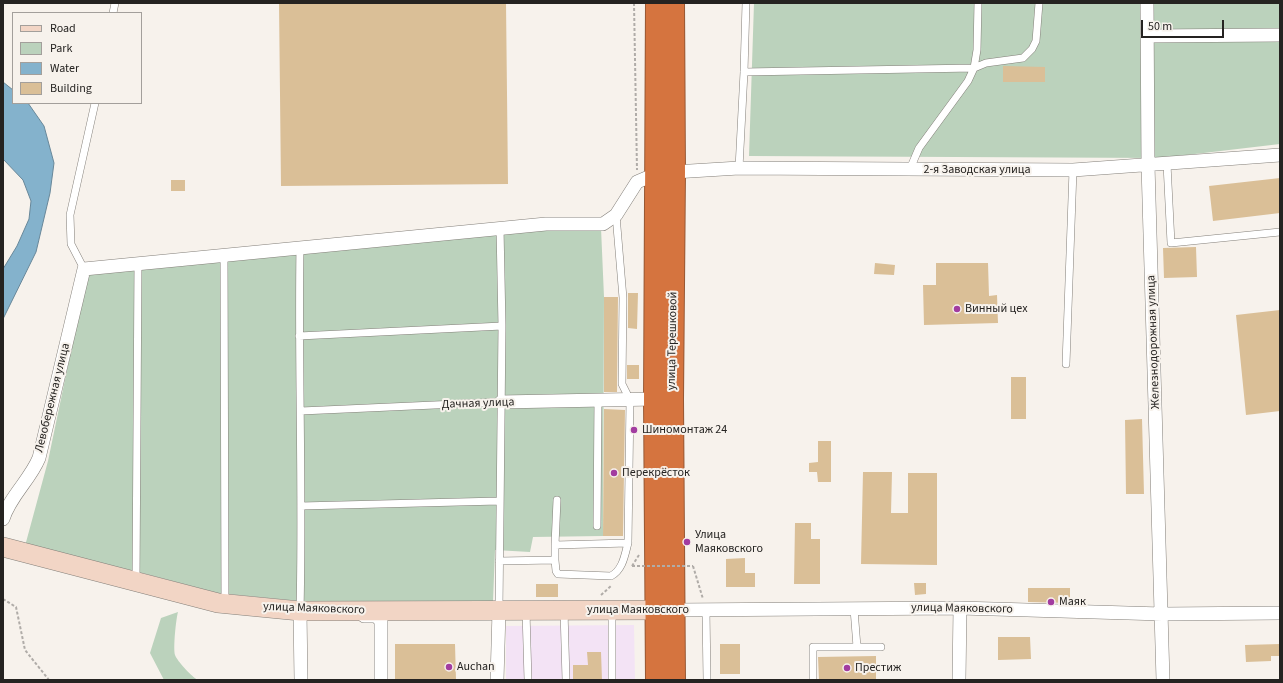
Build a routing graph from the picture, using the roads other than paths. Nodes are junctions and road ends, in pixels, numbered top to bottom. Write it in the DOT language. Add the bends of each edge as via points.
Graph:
graph roads {
  1 [pos="657,3"];
  2 [pos="673,3"];
  3 [pos="746,3"];
  4 [pos="978,3"];
  5 [pos="1039,3"];
  6 [pos="1147,3"];
  7 [pos="1280,34"];
  8 [pos="1147,36"];
  9 [pos="974,68"];
  10 [pos="744,72"];
  11 [pos="95,104"];
  12 [pos="1280,155"];
  13 [pos="1167,164"];
  14 [pos="1148,166"];
  15 [pos="739,168"];
  16 [pos="910,169"];
  17 [pos="1073,170"];
  18 [pos="656,176"];
  19 [pos="616,215"];
  20 [pos="500,228"];
  21 [pos="1280,232"];
  22 [pos="300,247"];
  23 [pos="224,256"];
  24 [pos="138,264"];
  25 [pos="84,269"];
  26 [pos="502,326"];
  27 [pos="299,336"];
  28 [pos="1066,364"];
  29 [pos="655,399"];
  30 [pos="598,400"];
  31 [pos="630,400"];
  32 [pos="501,402"];
  33 [pos="301,411"];
  34 [pos="557,500"];
  35 [pos="499,501"];
  36 [pos="301,506"];
  37 [pos="3,519"];
  38 [pos="598,526"];
  39 [pos="628,543"];
  40 [pos="555,545"];
  41 [pos="3,547"];
  42 [pos="555,560"];
  43 [pos="499,561"];
  44 [pos="136,583"];
  45 [pos="225,604"];
  46 [pos="960,608"];
  47 [pos="854,609"];
  48 [pos="526,610"];
  49 [pos="564,610"];
  50 [pos="612,610"];
  51 [pos="665,610"];
  52 [pos="706,610"];
  53 [pos="309,611"];
  54 [pos="499,611"];
  55 [pos="1280,613"];
  56 [pos="1162,614"];
  57 [pos="858,647"];
  58 [pos="881,647"];
  59 [pos="301,680"];
  60 [pos="381,680"];
  61 [pos="496,680"];
  62 [pos="528,680"];
  63 [pos="566,680"];
  64 [pos="612,680"];
  65 [pos="657,680"];
  66 [pos="674,680"];
  67 [pos="707,680"];
  68 [pos="813,680"];
  69 [pos="959,680"];
  70 [pos="1163,680"];
  1 -- 18 [label="highway, улица Терешковой"];
  2 -- 18 [label="highway, улица Терешковой"];
  3 -- 10 [label="lane"];
  4 -- 9 [label="lane"];
  5 -- 9 [label="lane" via="1036,40 1032,49 1023,58 986,63"];
  6 -- 8 [label="street, Железнодорожная улица"];
  7 -- 8 [label="street"];
  8 -- 14 [label="street, Железнодорожная улица"];
  9 -- 10 [label="lane"];
  9 -- 16 [label="lane" via="968,81 919,148"];
  10 -- 15 [label="lane"];
  11 -- 25 [label="lane" via="70,215 71,244"];
  12 -- 13 [label="street, 2-я Заводская улица"];
  13 -- 14 [label="street, 2-я Заводская улица"];
  13 -- 21 [label="lane" via="1171,243"];
  14 -- 17 [label="street, 2-я Заводская улица"];
  14 -- 56 [label="street, Железнодорожная улица"];
  15 -- 16 [label="street, 2-я Заводская улица"];
  15 -- 18 [label="street, 2-я Заводская улица"];
  16 -- 17 [label="street, 2-я Заводская улица"];
  17 -- 28 [label="lane"];
  18 -- 19 [label="street"];
  18 -- 29 [label="highway, улица Терешковой"];
  18 -- 51 [label="highway, улица Терешковой" via="672,391"];
  19 -- 20 [label="street" via="603,224 546,224"];
  19 -- 31 [label="lane" via="623,298 622,384"];
  20 -- 22 [label="street"];
  20 -- 26 [label="lane"];
  22 -- 23 [label="street"];
  22 -- 27 [label="lane"];
  23 -- 24 [label="street"];
  23 -- 45 [label="lane"];
  24 -- 25 [label="street"];
  24 -- 44 [label="lane"];
  25 -- 37 [label="street, Левобережная улица" via="39,458 6,509"];
  26 -- 27 [label="lane"];
  26 -- 32 [label="lane"];
  27 -- 33 [label="lane"];
  29 -- 31 [label="street, Дачная улица"];
  29 -- 51 [label="highway, улица Терешковой"];
  30 -- 31 [label="street, Дачная улица"];
  30 -- 32 [label="street, Дачная улица"];
  30 -- 38 [label="lane"];
  31 -- 39 [label="lane"];
  32 -- 33 [label="lane, Дачная улица"];
  32 -- 35 [label="lane"];
  33 -- 36 [label="lane"];
  34 -- 40 [label="lane"];
  35 -- 36 [label="lane"];
  35 -- 43 [label="lane"];
  36 -- 53 [label="lane"];
  39 -- 40 [label="lane"];
  39 -- 42 [label="lane" via="622,564 617,573 611,576 558,574"];
  40 -- 42 [label="lane"];
  41 -- 44 [label="street, улица Маяковского"];
  42 -- 43 [label="lane"];
  43 -- 54 [label="lane"];
  44 -- 45 [label="street, улица Маяковского"];
  45 -- 53 [label="street, улица Маяковского"];
  46 -- 47 [label="street, улица Маяковского"];
  46 -- 56 [label="street, улица Маяковского"];
  46 -- 69 [label="street"];
  47 -- 52 [label="street, улица Маяковского"];
  47 -- 57 [label="lane"];
  48 -- 49 [label="street, улица Маяковского"];
  48 -- 54 [label="street, улица Маяковского"];
  48 -- 62 [label="lane"];
  49 -- 50 [label="street, улица Маяковского"];
  49 -- 63 [label="lane"];
  50 -- 51 [label="street, улица Маяковского"];
  50 -- 64 [label="lane"];
  51 -- 52 [label="street, улица Маяковского"];
  51 -- 65 [label="highway, улица Терешковой"];
  51 -- 66 [label="highway, улица Терешковой"];
  52 -- 67 [label="lane"];
  53 -- 54 [label="street, улица Маяковского"];
  53 -- 59 [label="street"];
  53 -- 60 [label="street" via="333,616 376,616 381,621"];
  54 -- 61 [label="street"];
  55 -- 56 [label="street, улица Маяковского"];
  56 -- 70 [label="street, Железнодорожная улица"];
  57 -- 58 [label="lane"];
  57 -- 68 [label="lane" via="813,647"];
}
